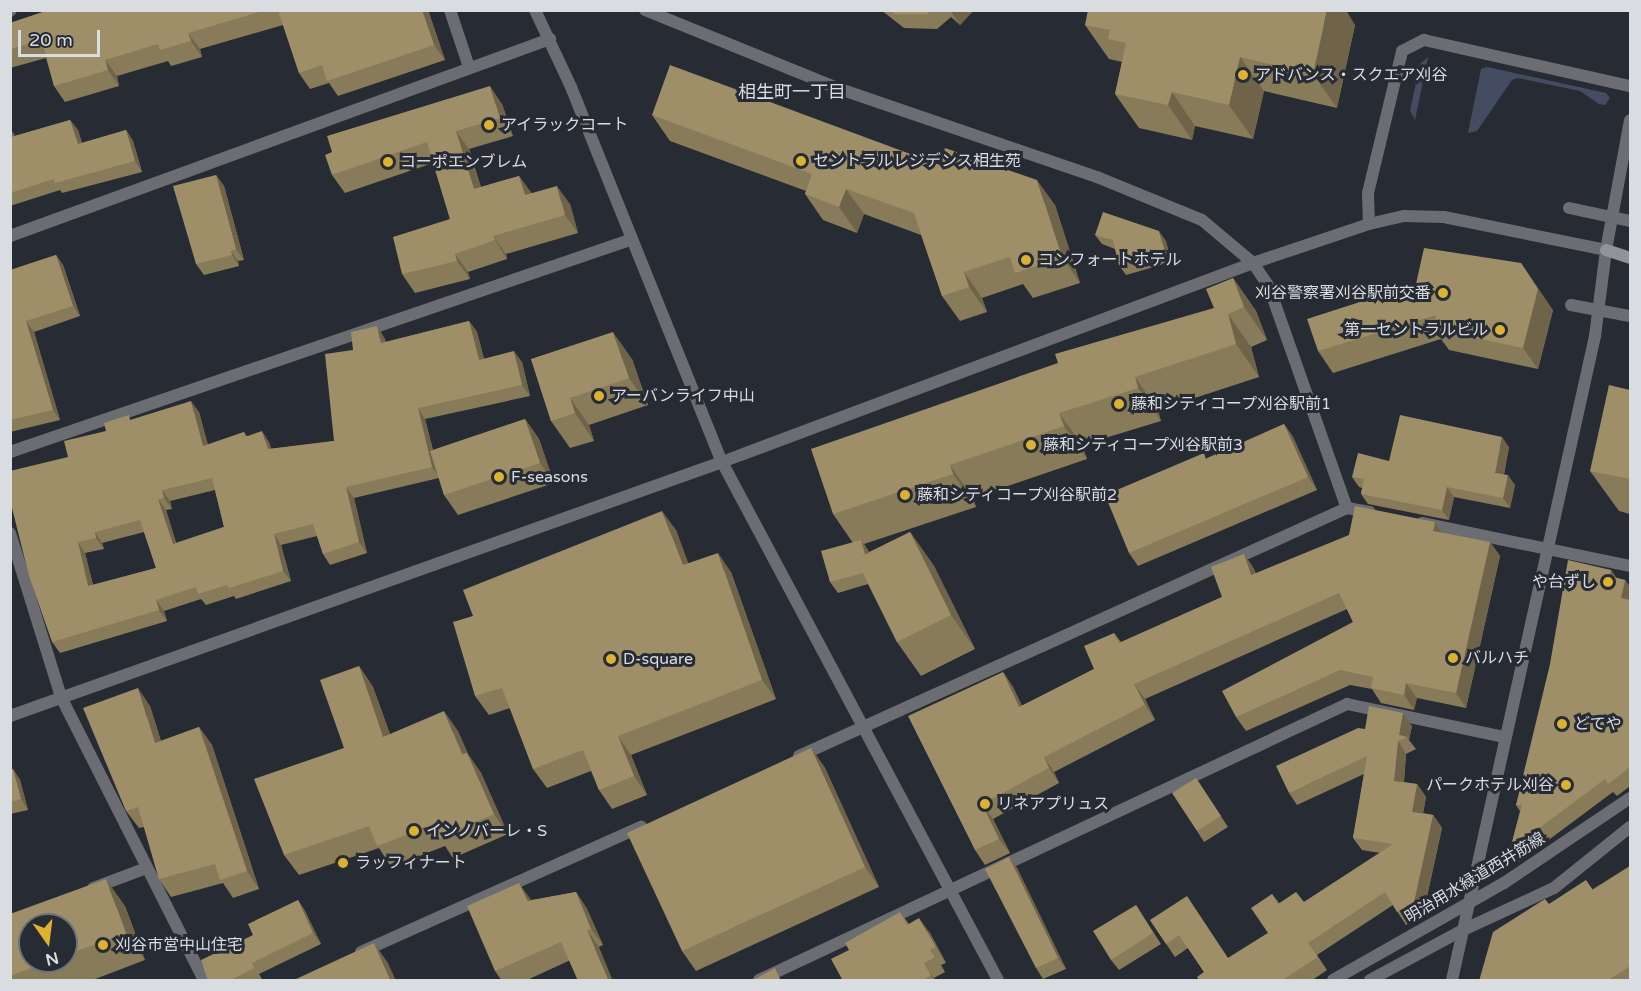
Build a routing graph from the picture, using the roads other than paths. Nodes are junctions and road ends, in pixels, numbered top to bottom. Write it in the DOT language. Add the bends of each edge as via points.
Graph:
graph roads {
  1 [pos="450,10"];
  2 [pos="535,10"];
  3 [pos="645,10"];
  4 [pos="550,39"];
  5 [pos="469,67"];
  6 [pos="1630,86"];
  7 [pos="1630,120"];
  8 [pos="1569,208"];
  9 [pos="1630,221"];
  10 [pos="1370,225"];
  11 [pos="10,236"];
  12 [pos="630,240"];
  13 [pos="1606,250"];
  14 [pos="1630,258"];
  15 [pos="1253,263"];
  16 [pos="1571,305"];
  17 [pos="1630,316"];
  18 [pos="10,452"];
  19 [pos="722,462"];
  20 [pos="1347,508"];
  21 [pos="1381,514"];
  22 [pos="1403,519"];
  23 [pos="10,533"];
  24 [pos="1545,549"];
  25 [pos="1630,566"];
  26 [pos="61,697"];
  27 [pos="10,716"];
  28 [pos="865,726"];
  29 [pos="1504,737"];
  30 [pos="786,762"];
  31 [pos="1630,798"];
  32 [pos="656,820"];
  33 [pos="1630,827"];
  34 [pos="144,869"];
  35 [pos="949,890"];
  36 [pos="78,893"];
  37 [pos="1467,902"];
  38 [pos="1462,930"];
  39 [pos="351,956"];
  40 [pos="204,981"];
  41 [pos="759,981"];
  42 [pos="998,981"];
  43 [pos="1333,981"];
  44 [pos="1370,981"];
  45 [pos="1452,981"];
  1 -- 5 [label="street"];
  2 -- 4 [label="street"];
  3 -- 15 [label="street" via="837,88 1097,177 1202,220"];
  4 -- 5 [label="street"];
  4 -- 12 [label="street"];
  5 -- 11 [label="street"];
  6 -- 10 [label="street" via="1424,40 1402,51 1368,193"];
  7 -- 13 [label="street"];
  8 -- 9 [label="street, bridge"];
  10 -- 13 [label="street" via="1404,216 1444,217"];
  10 -- 15 [label="street"];
  12 -- 18 [label="street"];
  12 -- 19 [label="street"];
  13 -- 14 [label="main road"];
  13 -- 24 [label="street" via="1595,336"];
  15 -- 19 [label="street"];
  15 -- 20 [label="street" via="1269,287"];
  16 -- 17 [label="street, bridge"];
  19 -- 26 [label="street"];
  19 -- 28 [label="street"];
  20 -- 21 [label="street"];
  20 -- 28 [label="street"];
  22 -- 24 [label="street"];
  23 -- 26 [label="street"];
  24 -- 25 [label="street"];
  24 -- 29 [label="street"];
  26 -- 27 [label="street"];
  26 -- 34 [label="street"];
  28 -- 30 [label="street"];
  28 -- 35 [label="street"];
  29 -- 35 [label="street" via="1347,704"];
  29 -- 37 [label="street"];
  31 -- 37 [label="street, 明治用水緑道西井筋線" via="1504,883"];
  32 -- 39 [label="street"];
  33 -- 38 [label="street" via="1554,888"];
  34 -- 36 [label="street"];
  34 -- 40 [label="street"];
  35 -- 41 [label="street"];
  35 -- 42 [label="street"];
  37 -- 38 [label="street"];
  37 -- 43 [label="street, 明治用水緑道西井筋線"];
  38 -- 44 [label="street"];
  38 -- 45 [label="street"];
}
